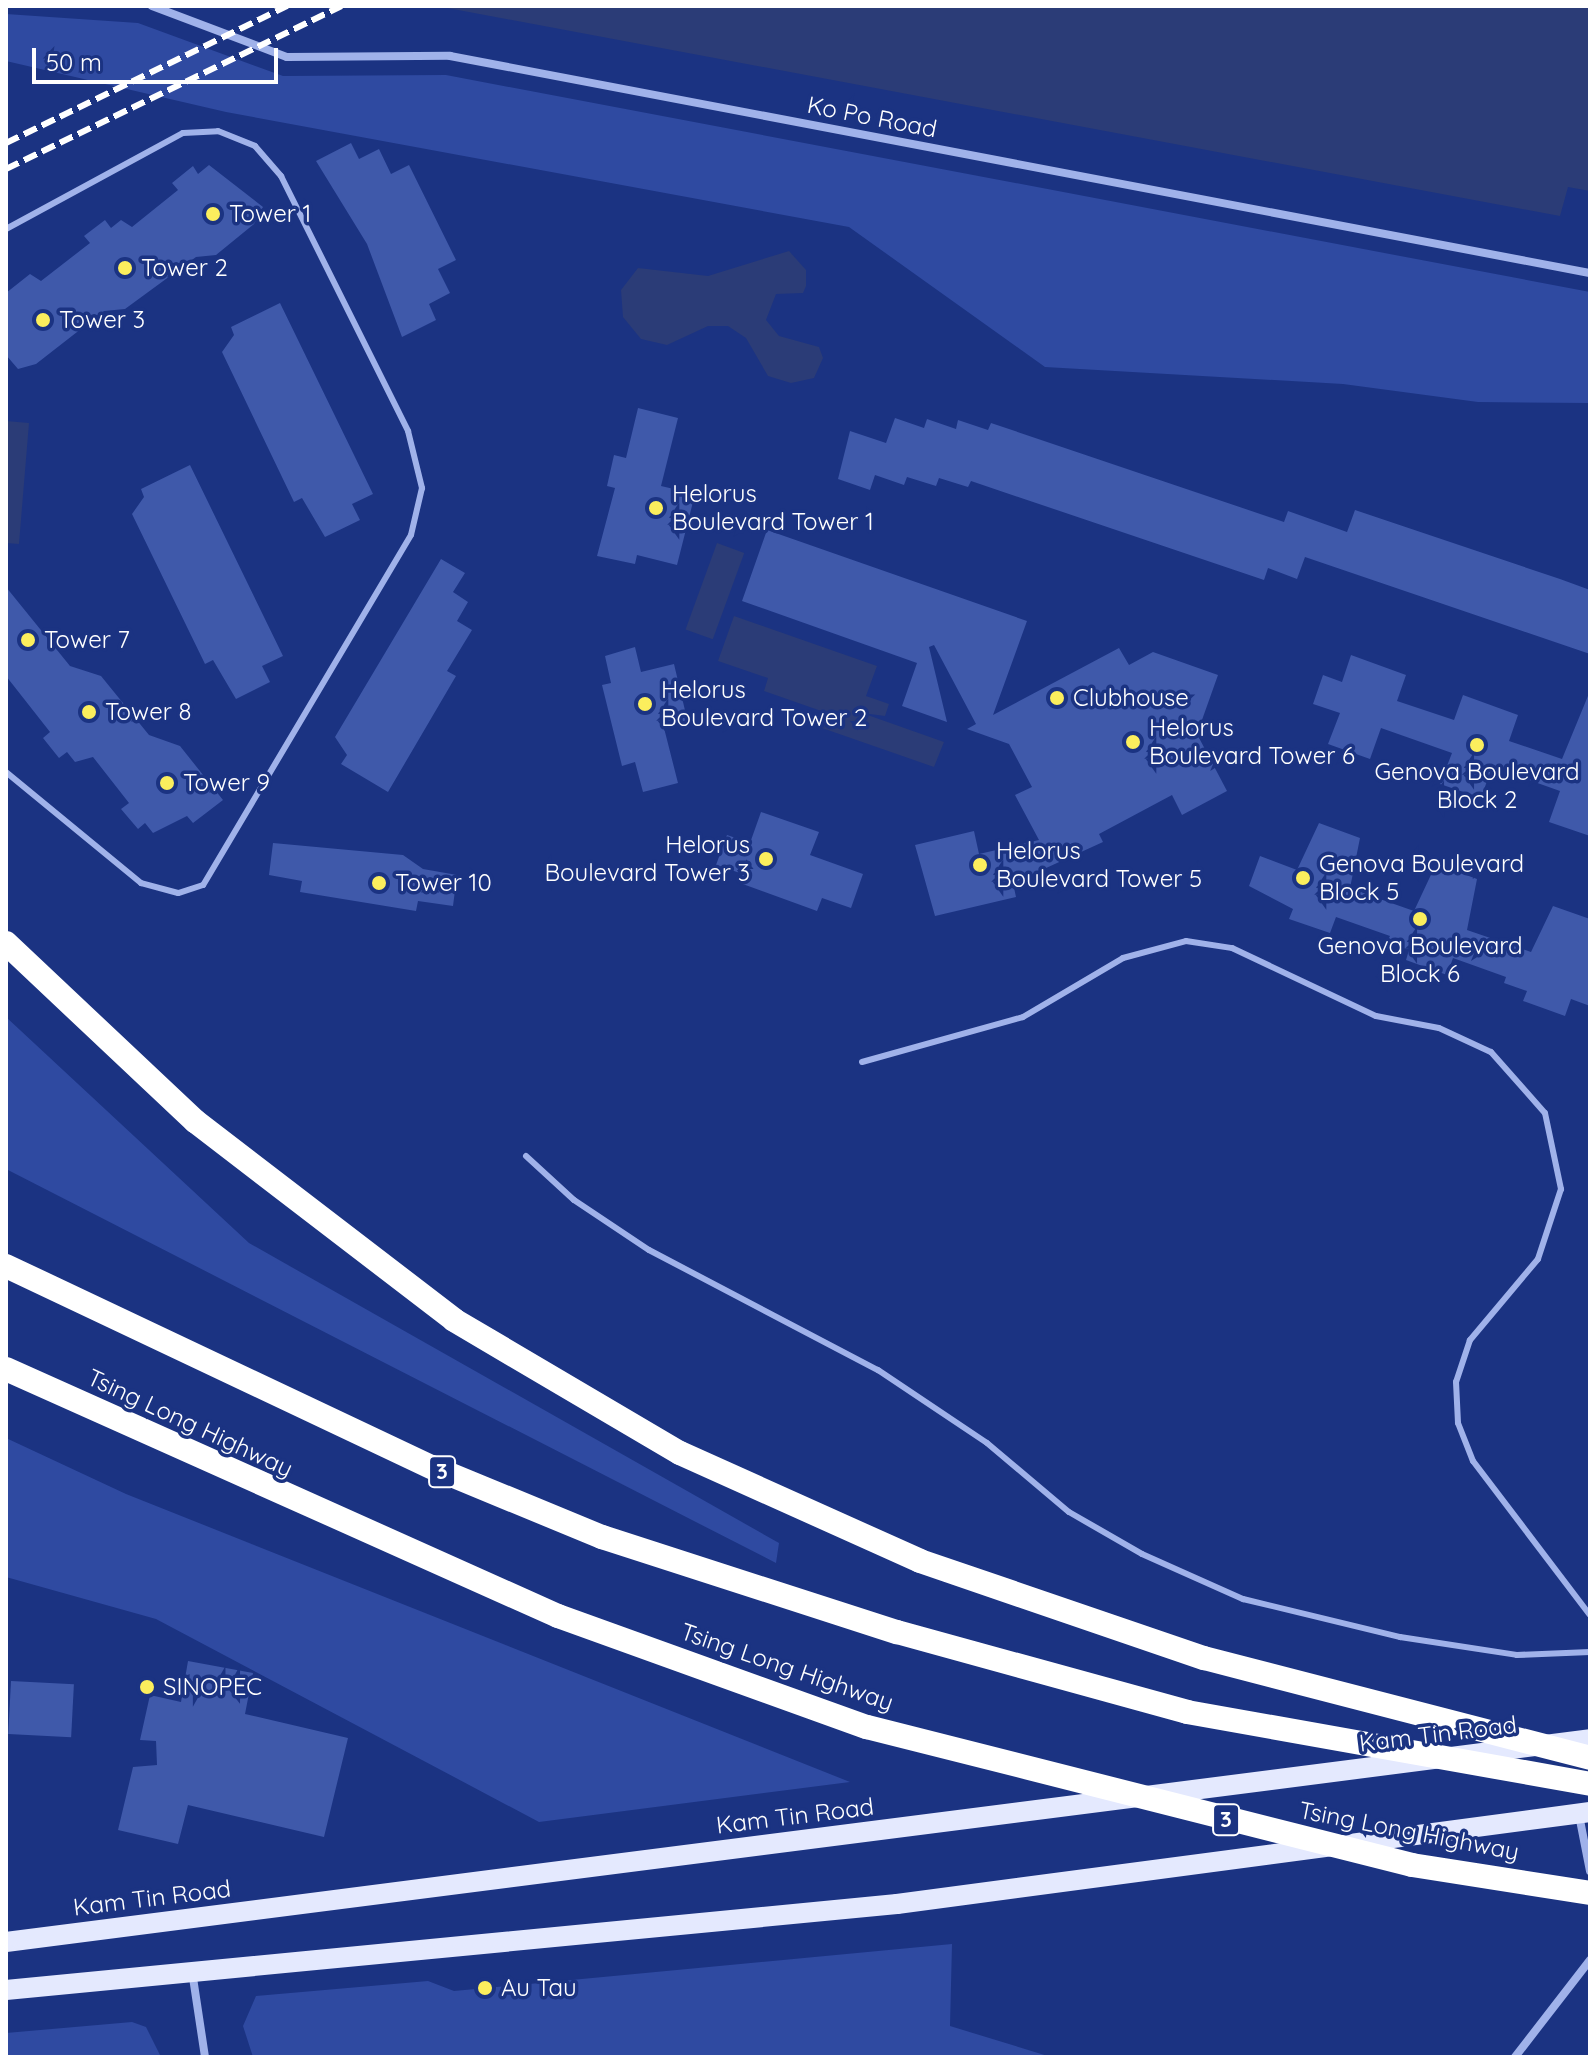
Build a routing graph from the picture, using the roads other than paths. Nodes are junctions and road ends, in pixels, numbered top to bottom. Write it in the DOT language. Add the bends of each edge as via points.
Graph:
graph roads {
  1 [pos="152,6"];
  2 [pos="6,229"];
  3 [pos="1590,273"];
  4 [pos="6,772"];
  5 [pos="6,943"];
  6 [pos="862,1062"];
  7 [pos="526,1156"];
  8 [pos="6,1266"];
  9 [pos="6,1369"];
  10 [pos="1590,1615"];
  11 [pos="1590,1652"];
  12 [pos="1590,1739"];
  13 [pos="1590,1758"];
  14 [pos="1590,1784"];
  15 [pos="1584,1813"];
  16 [pos="1590,1871"];
  17 [pos="1590,1893"];
  18 [pos="6,1942"];
  19 [pos="1590,1960"];
  20 [pos="192,1971"];
  21 [pos="6,1990"];
  22 [pos="205,2057"];
  23 [pos="1515,2057"];
  1 -- 3 [label="street, Ko Po Road" via="287,57 450,56"];
  2 -- 4 [label="lane" via="183,133 218,131 255,146 281,176 408,431 422,488 411,535 203,885 178,893 141,883"];
  5 -- 13 [label="highway, bridge" via="195,1121 454,1320 680,1453 920,1561 1204,1658"];
  6 -- 10 [label="lane" via="1023,1017 1123,958 1186,941 1232,948 1376,1016 1439,1028 1491,1052 1545,1113 1561,1189 1538,1259 1470,1340 1456,1382 1458,1423 1473,1461"];
  7 -- 11 [label="lane" via="574,1200 649,1250 878,1370 987,1443 1069,1512 1142,1554 1243,1599 1400,1637 1517,1655"];
  8 -- 14 [label="highway, 3, bridge" via="432,1467 602,1537 897,1632 1187,1712"];
  9 -- 17 [label="highway, Tsing Long Highway / 3, bridge" via="558,1616 867,1727 1412,1865"];
  12 -- 18 [label="main road, Kam Tin Road"];
  15 -- 16 [label="street"];
  15 -- 20 [label="main road" via="897,1904"];
  19 -- 23 [label="street"];
  20 -- 21 [label="main road"];
  20 -- 22 [label="street"];
}
